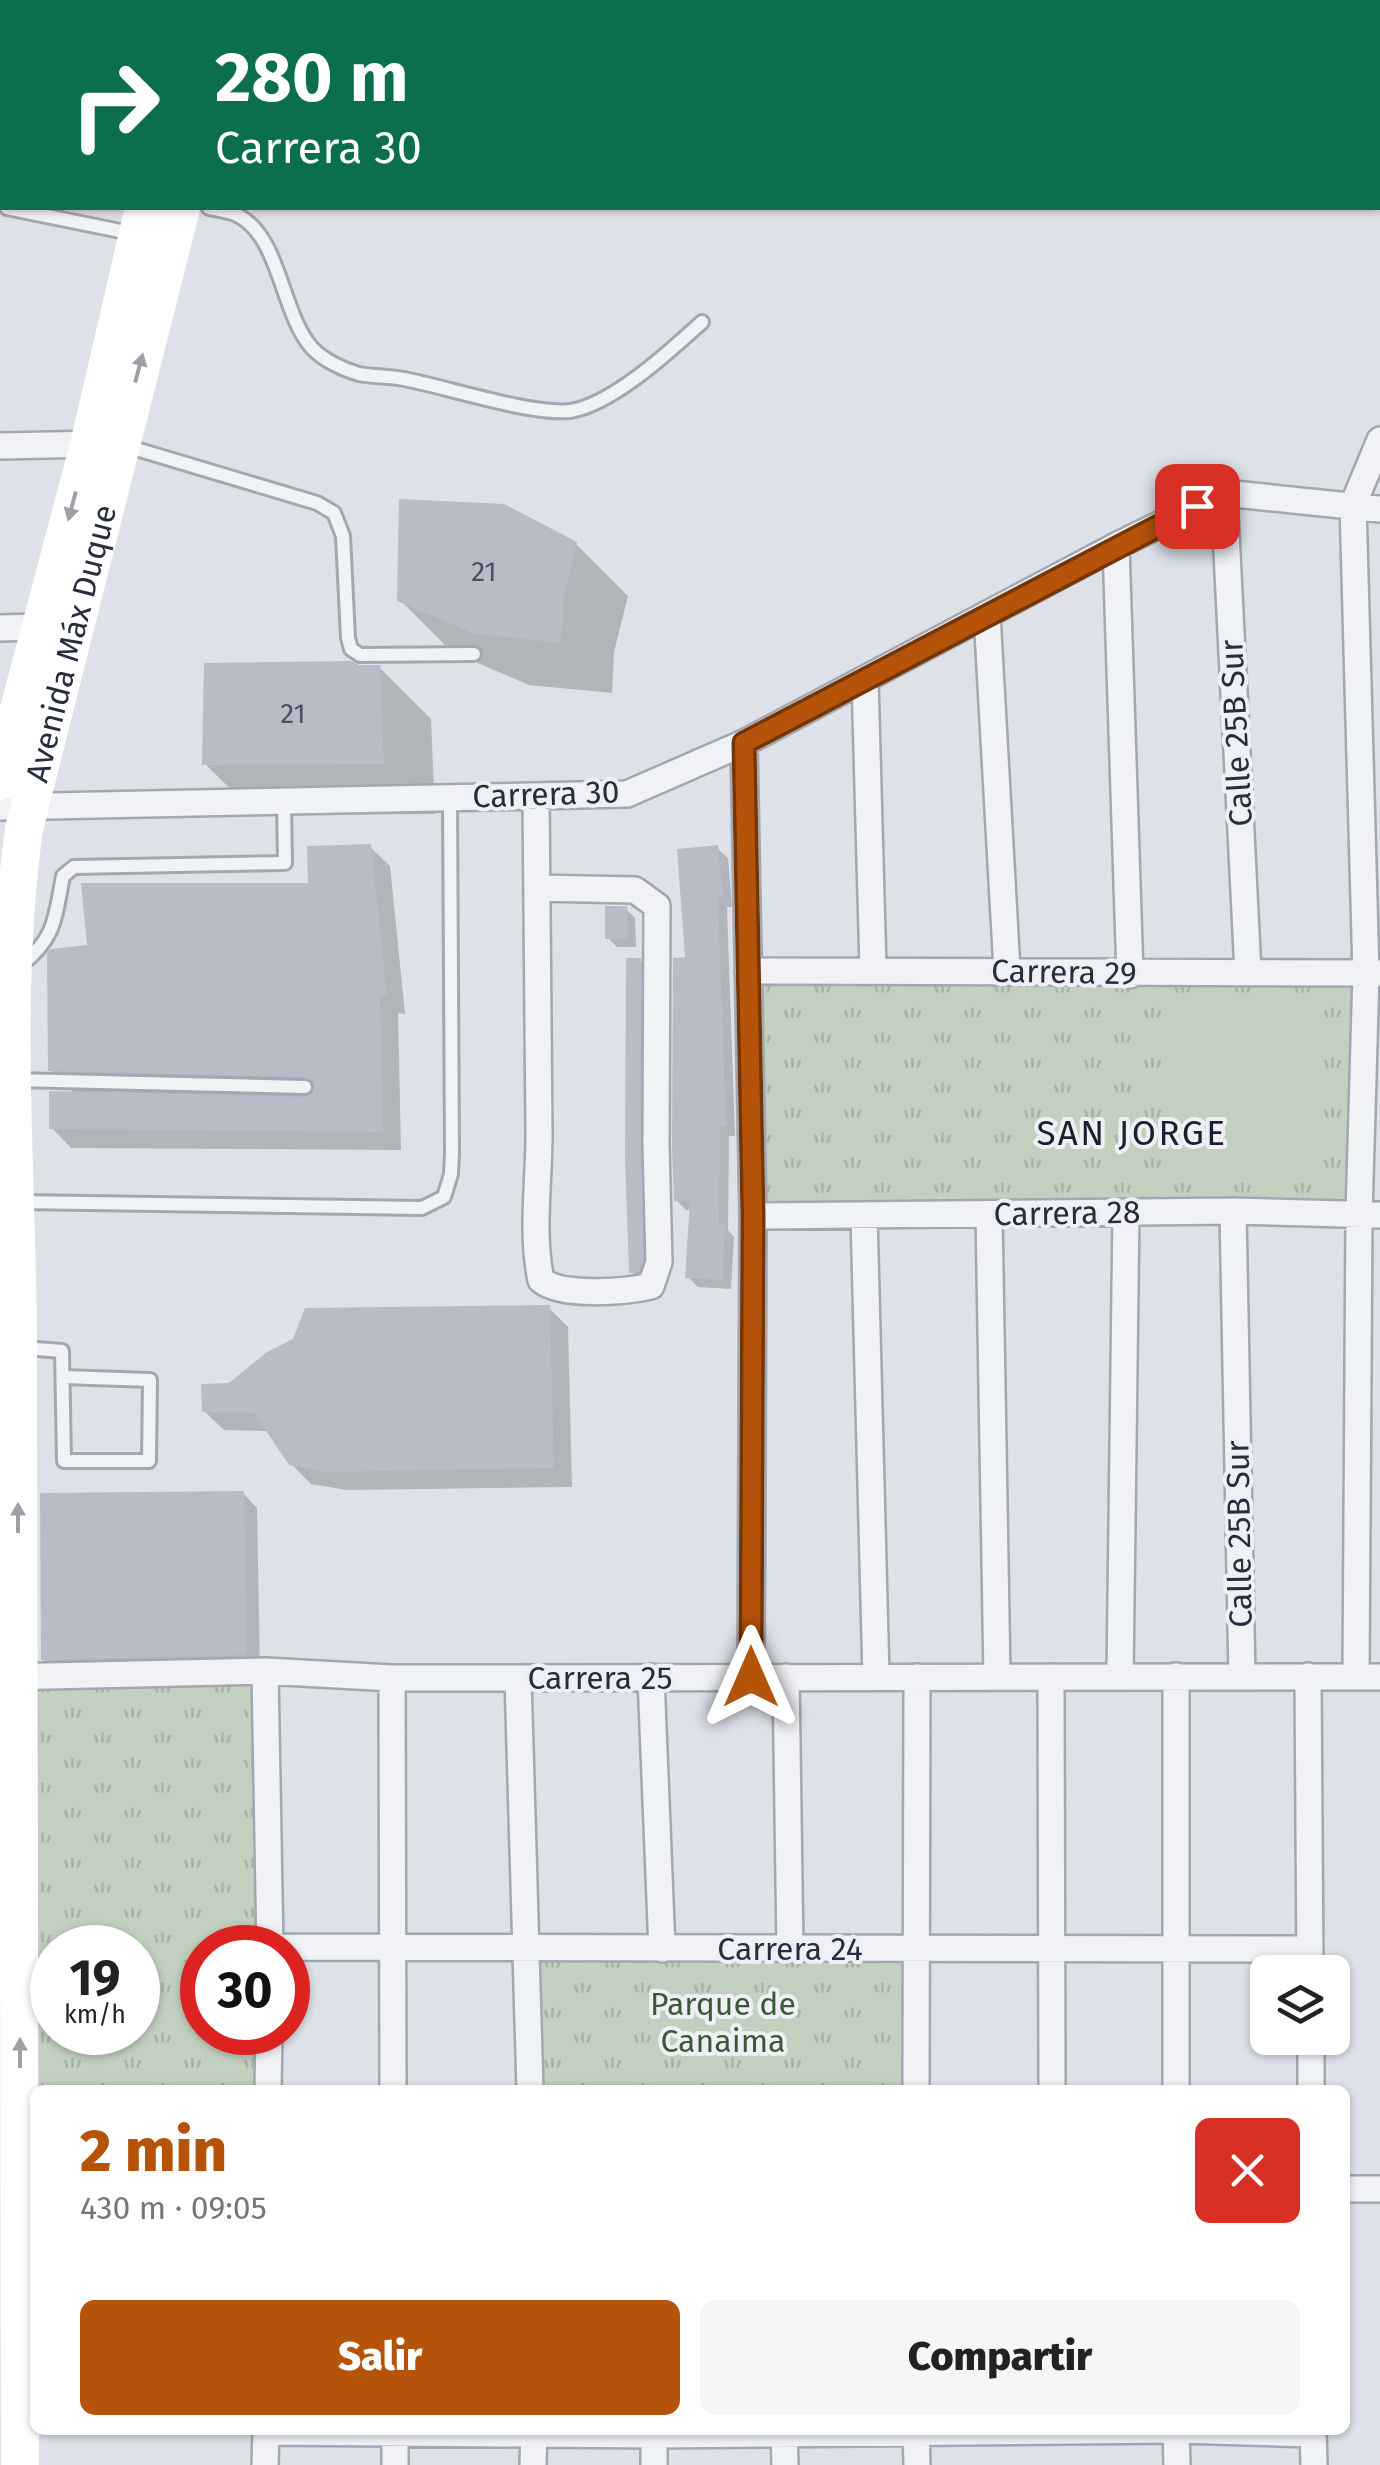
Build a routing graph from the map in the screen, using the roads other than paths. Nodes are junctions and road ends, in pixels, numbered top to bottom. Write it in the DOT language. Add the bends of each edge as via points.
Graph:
graph roads {
  1 [pos="46,210"];
  2 [pos="180,210"];
  3 [pos="216,210"];
  4 [pos="141,221"];
  5 [pos="702,322"];
  6 [pos="1380,440"];
  7 [pos="104,444"];
  8 [pos="0,446"];
  9 [pos="1224,493"];
  10 [pos="1353,505"];
  11 [pos="1380,509"];
  12 [pos="1116,546"];
  13 [pos="987,614"];
  14 [pos="40,627"];
  15 [pos="0,628"];
  16 [pos="474,654"];
  17 [pos="865,679"];
  18 [pos="744,743"];
  19 [pos="0,781"];
  20 [pos="536,796"];
  21 [pos="450,798"];
  22 [pos="284,802"];
  23 [pos="15,808"];
  24 [pos="537,888"];
  25 [pos="873,969"];
  26 [pos="1007,970"];
  27 [pos="748,971"];
  28 [pos="1248,972"];
  29 [pos="1373,973"];
  30 [pos="1130,974"];
  31 [pos="7,986"];
  32 [pos="13,1080"];
  33 [pos="305,1087"];
  34 [pos="15,1202"];
  35 [pos="1126,1212"];
  36 [pos="1233,1212"];
  37 [pos="989,1214"];
  38 [pos="1370,1215"];
  39 [pos="753,1216"];
  40 [pos="864,1216"];
  41 [pos="18,1348"];
  42 [pos="63,1377"];
  43 [pos="266,1671"];
  44 [pos="8,1676"];
  45 [pos="1050,1676"];
  46 [pos="1176,1676"];
  47 [pos="1308,1676"];
  48 [pos="751,1677"];
  49 [pos="786,1677"];
  50 [pos="876,1677"];
  51 [pos="917,1677"];
  52 [pos="996,1677"];
  53 [pos="1120,1677"];
  54 [pos="1242,1677"];
  55 [pos="1368,1677"];
  56 [pos="392,1678"];
  57 [pos="518,1678"];
  58 [pos="651,1678"];
  59 [pos="270,1925"];
  60 [pos="394,1946"];
  61 [pos="310,1947"];
  62 [pos="916,1948"];
  63 [pos="1051,1948"];
  64 [pos="1176,1948"];
  65 [pos="527,1949"];
  66 [pos="662,1949"];
  67 [pos="790,1949"];
  68 [pos="1250,1955"];
  69 [pos="1310,1955"];
  70 [pos="268,2055"];
  71 [pos="1311,2055"];
  72 [pos="268,2085"];
  73 [pos="394,2085"];
  74 [pos="530,2085"];
  75 [pos="916,2085"];
  76 [pos="1052,2085"];
  77 [pos="1176,2085"];
  78 [pos="1311,2085"];
  79 [pos="1350,2189"];
  80 [pos="1380,2189"];
  81 [pos="28,2193"];
  82 [pos="266,2435"];
  83 [pos="395,2435"];
  84 [pos="534,2435"];
  85 [pos="654,2435"];
  86 [pos="784,2435"];
  87 [pos="916,2435"];
  88 [pos="1176,2435"];
  89 [pos="1314,2435"];
  90 [pos="20,2465"];
  91 [pos="265,2465"];
  92 [pos="395,2465"];
  93 [pos="533,2465"];
  94 [pos="654,2465"];
  95 [pos="785,2465"];
  96 [pos="917,2465"];
  97 [pos="1177,2465"];
  98 [pos="1314,2465"];
  1 -- 4 [label="lane"];
  7 -- 2 [label="main road, Avenida Máx Duque, one-way"];
  3 -- 5 [label="lane" via="239,216 258,233 312,348 356,373 571,411 646,371"];
  4 -- 7 [label="main road, Avenida Máx Duque"];
  6 -- 10 [label="street"];
  7 -- 8 [label="street"];
  7 -- 14 [label="main road, Avenida Máx Duque, one-way"];
  7 -- 16 [label="lane" via="334,513 343,536 348,638 360,655"];
  7 -- 23 [label="main road, Avenida Máx Duque"];
  9 -- 10 [label="street"];
  9 -- 12 [label="street, Carrera 30"];
  9 -- 28 [label="street, Calle 25B Sur"];
  10 -- 11 [label="street"];
  10 -- 29 [label="street"];
  12 -- 13 [label="street, Carrera 30"];
  12 -- 30 [label="street"];
  13 -- 17 [label="street, Carrera 30"];
  13 -- 26 [label="street"];
  14 -- 15 [label="street"];
  14 -- 19 [label="main road, Avenida Máx Duque"];
  17 -- 18 [label="street, Carrera 30"];
  17 -- 25 [label="street"];
  18 -- 20 [label="street, Carrera 30" via="627,794"];
  18 -- 27 [label="street"];
  20 -- 21 [label="street, Carrera 30"];
  20 -- 24 [label="street"];
  21 -- 22 [label="street, Carrera 30"];
  21 -- 34 [label="lane" via="452,1153 444,1197 422,1208"];
  22 -- 23 [label="street, Carrera 30"];
  22 -- 31 [label="lane" via="285,863 68,870 53,931"];
  23 -- 31 [label="main road, Avenida Máx Duque"];
  24 -- 24 [label="street" via="541,1280 565,1290 650,1286 659,1262 657,906 635,890"];
  25 -- 26 [label="street, Carrera 29"];
  25 -- 27 [label="street, Carrera 29"];
  26 -- 30 [label="street, Carrera 29"];
  27 -- 39 [label="street"];
  28 -- 29 [label="street, Carrera 29"];
  28 -- 30 [label="street, Carrera 29"];
  29 -- 38 [label="street"];
  31 -- 32 [label="main road, Avenida Máx Duque"];
  32 -- 33 [label="lane"];
  32 -- 34 [label="main road, Avenida Máx Duque"];
  34 -- 41 [label="main road, Avenida Máx Duque"];
  35 -- 36 [label="street, Carrera 28"];
  35 -- 37 [label="street, Carrera 28"];
  35 -- 53 [label="street"];
  36 -- 38 [label="street, Carrera 28"];
  36 -- 54 [label="street, Calle 25B Sur"];
  37 -- 40 [label="street, Carrera 28"];
  37 -- 52 [label="street"];
  38 -- 55 [label="street"];
  39 -- 40 [label="street, Carrera 28"];
  39 -- 48 [label="street"];
  40 -- 50 [label="street"];
  41 -- 42 [label="lane" via="62,1351"];
  44 -- 41 [label="main road, Avenida Máx Duque, one-way"];
  42 -- 42 [label="lane" via="64,1461 149,1462 150,1380"];
  43 -- 44 [label="street, Carrera 25"];
  43 -- 56 [label="street, Carrera 25"];
  43 -- 59 [label="street"];
  81 -- 44 [label="main road, Avenida Máx Duque, one-way"];
  45 -- 52 [label="street, Carrera 25"];
  45 -- 53 [label="street, Carrera 25"];
  45 -- 63 [label="street"];
  46 -- 53 [label="street, Carrera 25"];
  46 -- 54 [label="street, Carrera 25"];
  46 -- 64 [label="street"];
  47 -- 54 [label="street, Carrera 25"];
  47 -- 55 [label="street, Carrera 25"];
  47 -- 69 [label="street"];
  48 -- 49 [label="street, Carrera 25"];
  48 -- 58 [label="street, Carrera 25"];
  49 -- 50 [label="street, Carrera 25"];
  49 -- 67 [label="street"];
  50 -- 51 [label="street, Carrera 25"];
  51 -- 52 [label="street, Carrera 25"];
  51 -- 62 [label="street"];
  56 -- 57 [label="street, Carrera 25"];
  56 -- 60 [label="street"];
  57 -- 58 [label="street, Carrera 25"];
  57 -- 65 [label="street"];
  58 -- 66 [label="street"];
  60 -- 61 [label="street, Carrera 24"];
  60 -- 65 [label="street, Carrera 24"];
  60 -- 73 [label="street"];
  62 -- 63 [label="street, Carrera 24"];
  62 -- 67 [label="street, Carrera 24"];
  62 -- 75 [label="street"];
  63 -- 64 [label="street, Carrera 24"];
  63 -- 76 [label="street"];
  64 -- 68 [label="street, Carrera 24"];
  64 -- 77 [label="street"];
  65 -- 66 [label="street, Carrera 24"];
  65 -- 74 [label="street"];
  66 -- 67 [label="street, Carrera 24"];
  70 -- 72 [label="street"];
  71 -- 78 [label="street"];
  79 -- 80 [label="street"];
  81 -- 90 [label="main road, Avenida Máx Duque"];
  82 -- 91 [label="street"];
  83 -- 92 [label="street"];
  84 -- 93 [label="street"];
  85 -- 94 [label="street"];
  86 -- 95 [label="street"];
  87 -- 96 [label="street"];
  88 -- 97 [label="street"];
  89 -- 98 [label="street"];
}
